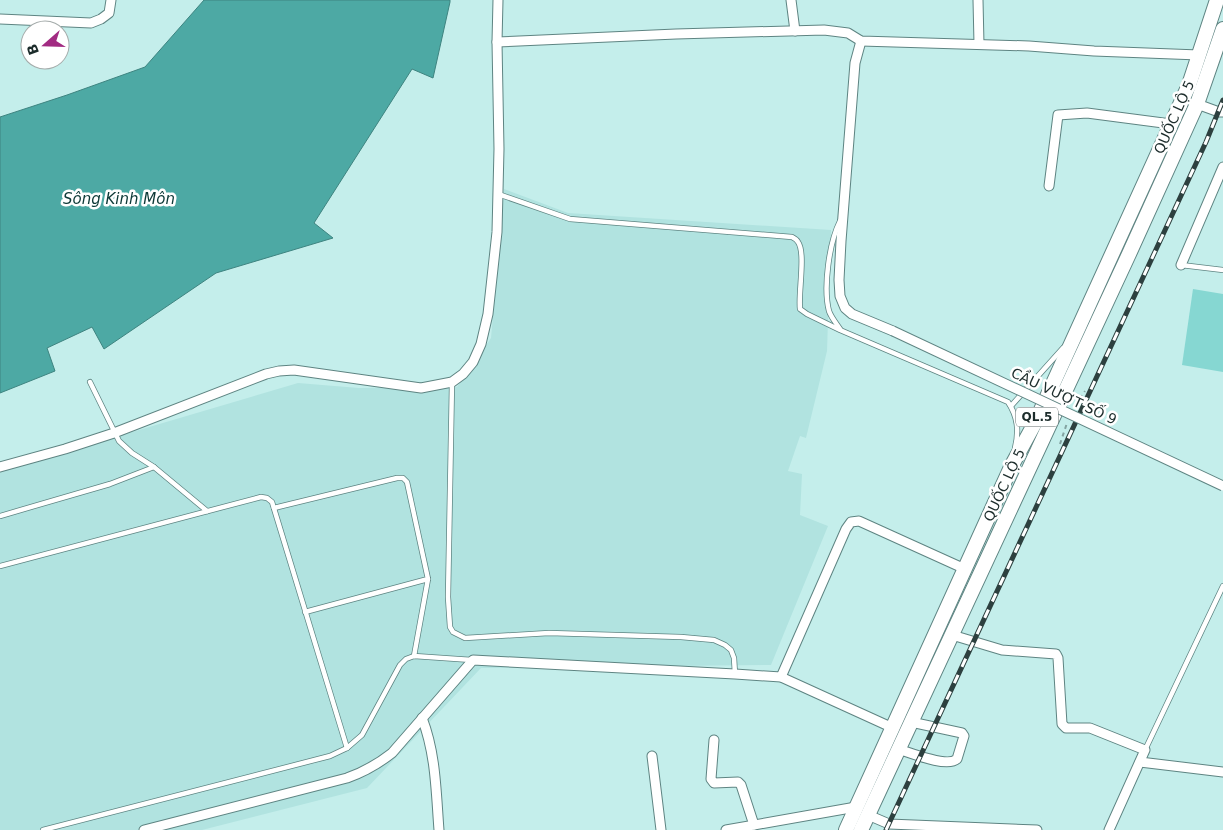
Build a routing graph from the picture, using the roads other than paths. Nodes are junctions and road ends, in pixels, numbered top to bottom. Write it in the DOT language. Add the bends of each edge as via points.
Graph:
graph roads {
  1 [pos="111,0"];
  2 [pos="498,0"];
  3 [pos="791,0"];
  4 [pos="978,0"];
  5 [pos="1217,0"];
  6 [pos="0,20"];
  7 [pos="1223,29"];
  8 [pos="795,31"];
  9 [pos="861,40"];
  10 [pos="497,42"];
  11 [pos="979,44"];
  12 [pos="1199,54"];
  13 [pos="1197,104"];
  14 [pos="1223,112"];
  15 [pos="1171,124"];
  16 [pos="1223,167"];
  17 [pos="1049,186"];
  18 [pos="498,194"];
  19 [pos="843,216"];
  20 [pos="1182,265"];
  21 [pos="1223,270"];
  22 [pos="840,330"];
  23 [pos="1076,333"];
  24 [pos="90,382"];
  25 [pos="452,382"];
  26 [pos="1011,406"];
  27 [pos="114,433"];
  28 [pos="1012,464"];
  29 [pos="0,467"];
  30 [pos="154,467"];
  31 [pos="1223,486"];
  32 [pos="274,508"];
  33 [pos="207,511"];
  34 [pos="0,516"];
  35 [pos="0,566"];
  36 [pos="965,569"];
  37 [pos="428,579"];
  38 [pos="1223,586"];
  39 [pos="305,612"];
  40 [pos="952,635"];
  41 [pos="414,656"];
  42 [pos="473,660"];
  43 [pos="735,674"];
  44 [pos="781,677"];
  45 [pos="422,718"];
  46 [pos="911,722"];
  47 [pos="893,728"];
  48 [pos="714,740"];
  49 [pos="347,748"];
  50 [pos="898,749"];
  51 [pos="1145,750"];
  52 [pos="652,756"];
  53 [pos="1140,762"];
  54 [pos="1223,772"];
  55 [pos="862,811"];
  56 [pos="754,825"];
  57 [pos="43,830"];
  58 [pos="144,830"];
  59 [pos="439,830"];
  60 [pos="661,830"];
  61 [pos="726,830"];
  62 [pos="846,830"];
  63 [pos="861,830"];
  64 [pos="1036,830"];
  65 [pos="1109,830"];
  1 -- 6 [label="street" via="109,14 91,23"];
  2 -- 10 [label="street"];
  3 -- 8 [label="street"];
  4 -- 11 [label="street"];
  5 -- 12 [label="highway, QUỐC LỘ 5 / QL.5"];
  7 -- 13 [label="highway, QUỐC LỘ 5 / QL.5"];
  8 -- 9 [label="street" via="848,33"];
  8 -- 10 [label="street"];
  9 -- 11 [label="street"];
  9 -- 19 [label="street, CẦU VƯỢT SỐ 9" via="855,63"];
  10 -- 18 [label="street"];
  11 -- 12 [label="street"];
  12 -- 15 [label="highway, QUỐC LỘ 5 / QL.5"];
  13 -- 14 [label="street"];
  13 -- 40 [label="highway, QUỐC LỘ 5 / QL.5"];
  15 -- 17 [label="street" via="1087,113 1058,115"];
  15 -- 23 [label="highway, QUỐC LỘ 5 / QL.5"];
  16 -- 20 [label="street"];
  18 -- 22 [label="lane" via="570,218 792,237 802,252 800,308"];
  18 -- 25 [label="street" via="498,232 481,344 473,362"];
  19 -- 22 [label="lane" via="830,253 827,295 830,313"];
  19 -- 31 [label="street, CẦU VƯỢT SỐ 9, bridge" via="840,296 852,314"];
  20 -- 21 [label="lane"];
  22 -- 26 [label="lane"];
  23 -- 26 [label="lane"];
  23 -- 28 [label="highway, QUỐC LỘ 5 / QL.5" via="1036,421"];
  24 -- 27 [label="lane"];
  25 -- 27 [label="street" via="420,388 294,370 280,371"];
  25 -- 43 [label="lane" via="448,597 453,632 465,638 549,633 714,640 731,650"];
  26 -- 28 [label="lane" via="1018,436"];
  27 -- 29 [label="street"];
  27 -- 30 [label="lane" via="125,447"];
  28 -- 36 [label="highway, QUỐC LỘ 5 / QL.5"];
  30 -- 33 [label="lane"];
  30 -- 34 [label="lane" via="110,484"];
  32 -- 33 [label="lane" via="272,502 261,497"];
  32 -- 37 [label="lane" via="403,478 407,482"];
  32 -- 39 [label="lane"];
  33 -- 35 [label="lane"];
  36 -- 44 [label="street" via="859,521 851,522"];
  36 -- 47 [label="highway, QUỐC LỘ 5 / QL.5"];
  37 -- 39 [label="lane"];
  37 -- 41 [label="lane"];
  38 -- 51 [label="lane"];
  39 -- 49 [label="lane"];
  40 -- 46 [label="highway, QUỐC LỘ 5 / QL.5"];
  40 -- 51 [label="street" via="1002,650 1056,654 1062,724 1066,728 1090,728"];
  41 -- 42 [label="lane"];
  41 -- 49 [label="lane" via="400,665 362,735"];
  42 -- 43 [label="street"];
  42 -- 45 [label="street"];
  43 -- 44 [label="street"];
  44 -- 47 [label="street"];
  45 -- 58 [label="street" via="392,752 364,772"];
  45 -- 59 [label="street" via="434,755"];
  46 -- 50 [label="highway, QUỐC LỘ 5 / QL.5"];
  46 -- 50 [label="street" via="962,733 958,759 950,763"];
  47 -- 55 [label="highway, QUỐC LỘ 5 / QL.5"];
  48 -- 56 [label="street" via="711,779 714,783 738,782 741,785"];
  49 -- 57 [label="lane" via="321,759"];
  50 -- 55 [label="highway, QUỐC LỘ 5 / QL.5"];
  51 -- 53 [label="street"];
  52 -- 60 [label="street"];
  53 -- 54 [label="street"];
  53 -- 65 [label="street"];
  55 -- 56 [label="street"];
  55 -- 62 [label="highway, QUỐC LỘ 5 / QL.5"];
  55 -- 63 [label="highway, QUỐC LỘ 5 / QL.5"];
  55 -- 64 [label="street" via="889,824"];
  56 -- 61 [label="street"];
}
